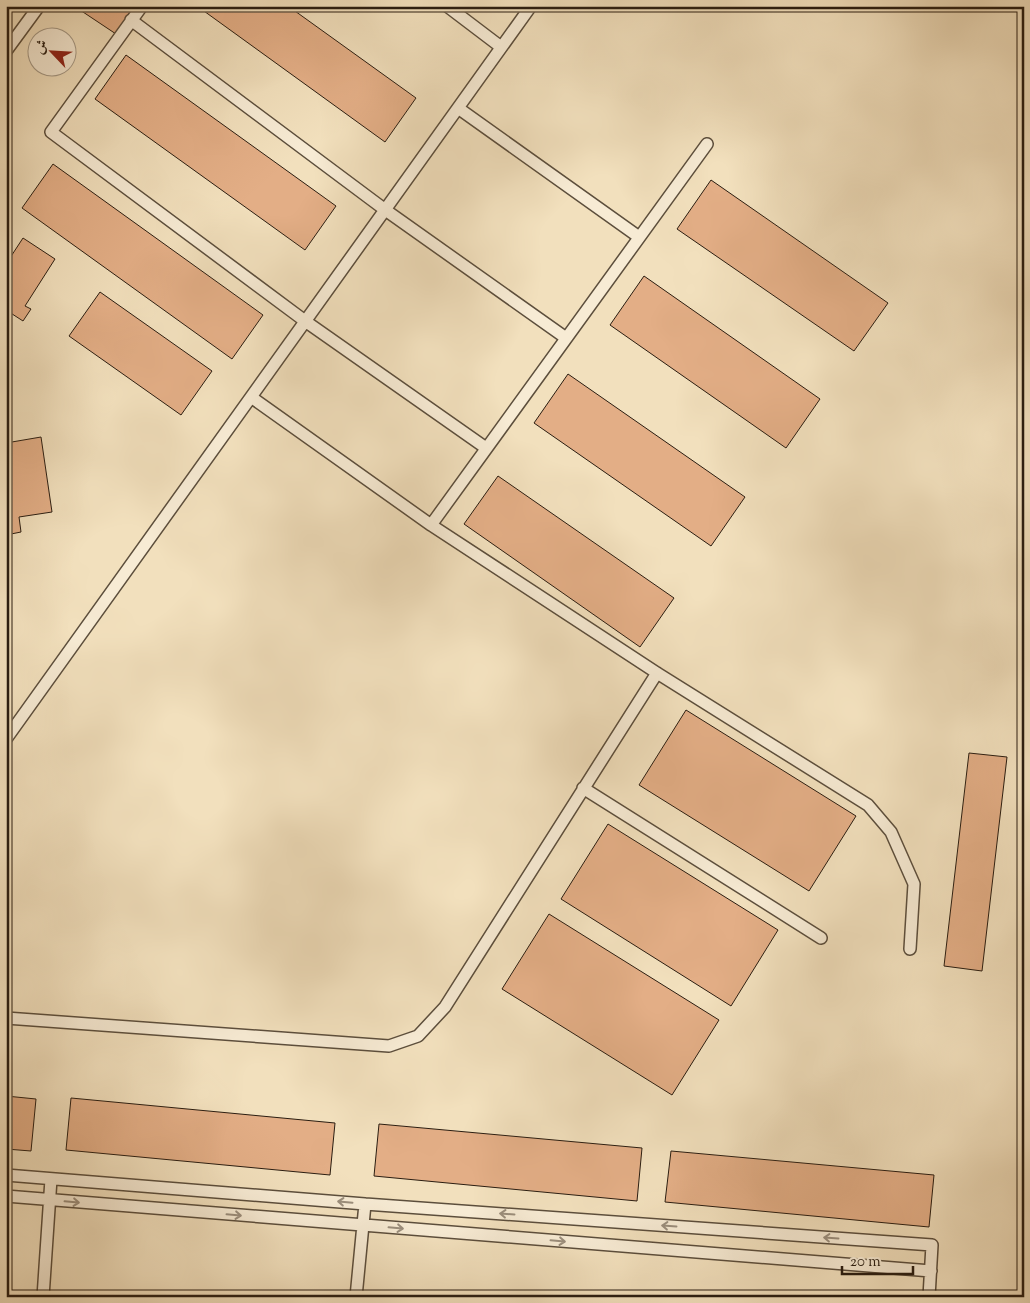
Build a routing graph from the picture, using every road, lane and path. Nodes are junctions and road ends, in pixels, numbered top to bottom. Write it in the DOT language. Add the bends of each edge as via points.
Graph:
graph roads {
  1 [pos="39,6"];
  2 [pos="142,6"];
  3 [pos="447,6"];
  4 [pos="531,6"];
  5 [pos="131,20"];
  6 [pos="501,47"];
  7 [pos="6,51"];
  8 [pos="458,108"];
  9 [pos="707,144"];
  10 [pos="384,210"];
  11 [pos="639,237"];
  12 [pos="305,321"];
  13 [pos="566,338"];
  14 [pos="251,397"];
  15 [pos="486,448"];
  16 [pos="431,525"];
  17 [pos="657,673"];
  18 [pos="6,739"];
  19 [pos="583,788"];
  20 [pos="821,938"];
  21 [pos="910,949"];
  22 [pos="6,1018"];
  23 [pos="6,1175"];
  24 [pos="51,1179"];
  25 [pos="6,1196"];
  26 [pos="50,1200"];
  27 [pos="365,1204"];
  28 [pos="363,1225"];
  29 [pos="931,1271"];
  30 [pos="43,1297"];
  31 [pos="356,1297"];
  32 [pos="929,1297"];
  1 -- 7 [label="lane"];
  2 -- 5 [label="lane"];
  3 -- 6 [label="lane"];
  4 -- 6 [label="lane"];
  5 -- 10 [label="lane"];
  5 -- 12 [label="lane" via="51,132"];
  6 -- 8 [label="lane"];
  8 -- 10 [label="lane"];
  8 -- 11 [label="lane"];
  9 -- 11 [label="lane"];
  10 -- 12 [label="lane"];
  10 -- 13 [label="lane"];
  11 -- 13 [label="lane"];
  12 -- 14 [label="lane"];
  12 -- 15 [label="lane"];
  13 -- 15 [label="lane"];
  14 -- 16 [label="lane"];
  14 -- 18 [label="lane"];
  15 -- 16 [label="lane"];
  16 -- 17 [label="lane"];
  17 -- 19 [label="lane"];
  17 -- 21 [label="lane" via="868,805 891,832 914,884"];
  19 -- 20 [label="lane"];
  19 -- 22 [label="lane" via="445,1007 418,1036 390,1046"];
  23 -- 24 [label="lane"];
  24 -- 26 [label="lane"];
  27 -- 24 [label="lane, one-way"];
  25 -- 26 [label="lane"];
  26 -- 28 [label="lane, one-way"];
  26 -- 30 [label="lane"];
  27 -- 28 [label="lane"];
  29 -- 27 [label="lane, one-way" via="932,1245"];
  28 -- 29 [label="lane, one-way"];
  28 -- 31 [label="lane"];
  29 -- 32 [label="lane"];
}
